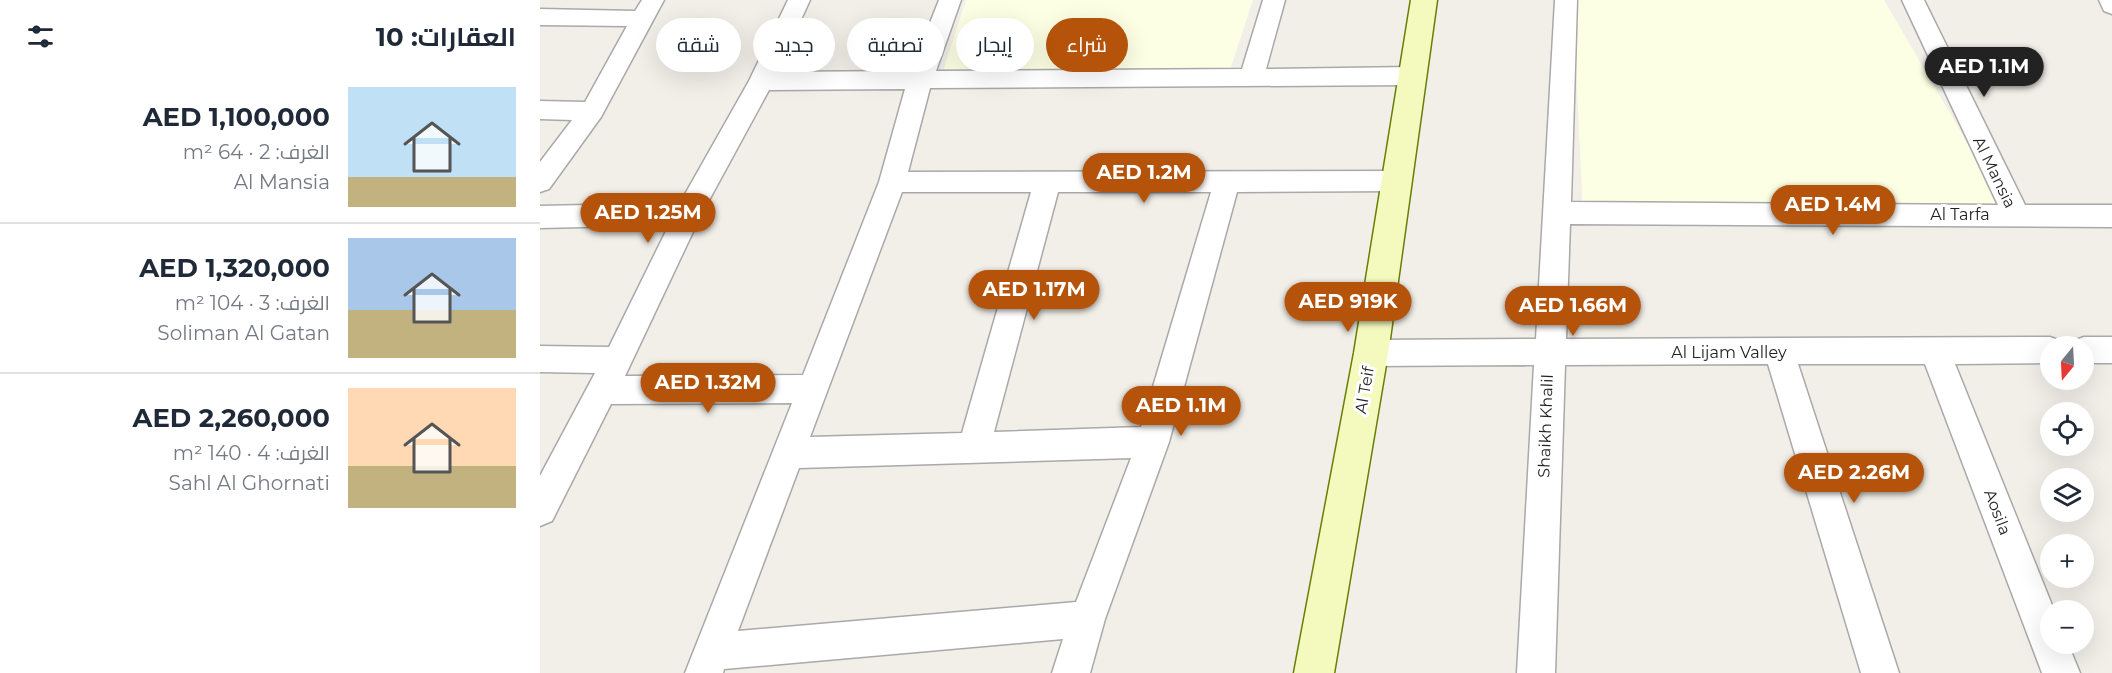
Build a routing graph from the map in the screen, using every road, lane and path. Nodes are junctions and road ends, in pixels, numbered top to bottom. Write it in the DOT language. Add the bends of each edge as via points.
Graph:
graph roads {
  1 [pos="799,0"];
  2 [pos="950,0"];
  3 [pos="1274,0"];
  4 [pos="1424,0"];
  5 [pos="1566,0"];
  6 [pos="1913,0"];
  7 [pos="2110,0"];
  8 [pos="2112,6"];
  9 [pos="648,9"];
  10 [pos="540,17"];
  11 [pos="1412,76"];
  12 [pos="1251,78"];
  13 [pos="920,80"];
  14 [pos="761,81"];
  15 [pos="540,111"];
  16 [pos="591,111"];
  17 [pos="1227,181"];
  18 [pos="1397,181"];
  19 [pos="540,182"];
  20 [pos="892,182"];
  21 [pos="1047,182"];
  22 [pos="1555,213"];
  23 [pos="687,214"];
  24 [pos="2016,214"];
  25 [pos="2112,216"];
  26 [pos="540,217"];
  27 [pos="2040,350"];
  28 [pos="1779,351"];
  29 [pos="1935,351"];
  30 [pos="1548,352"];
  31 [pos="1371,353"];
  32 [pos="540,359"];
  33 [pos="618,360"];
  34 [pos="813,389"];
  35 [pos="603,390"];
  36 [pos="1153,442"];
  37 [pos="974,447"];
  38 [pos="788,453"];
  39 [pos="540,510"];
  40 [pos="1087,619"];
  41 [pos="709,663"];
  42 [pos="1071,673"];
  43 [pos="1314,673"];
  44 [pos="1536,673"];
  45 [pos="1880,673"];
  46 [pos="2061,673"];
  1 -- 14 [label="street"];
  2 -- 13 [label="street"];
  3 -- 12 [label="street"];
  4 -- 11 [label="street, Al Teif"];
  5 -- 22 [label="street, Shaikh Khalil"];
  6 -- 24 [label="street, Al Mansia"];
  7 -- 8 [label="street"];
  9 -- 10 [label="street"];
  9 -- 16 [label="street"];
  11 -- 12 [label="street"];
  11 -- 18 [label="street, Al Teif"];
  12 -- 13 [label="street"];
  13 -- 14 [label="street"];
  13 -- 20 [label="street"];
  14 -- 23 [label="street"];
  15 -- 16 [label="street"];
  16 -- 19 [label="street"];
  17 -- 18 [label="street"];
  17 -- 21 [label="street"];
  17 -- 36 [label="street"];
  18 -- 31 [label="street, Al Teif"];
  20 -- 21 [label="street"];
  20 -- 34 [label="street"];
  21 -- 37 [label="street"];
  22 -- 24 [label="street, Al Tarfa"];
  22 -- 30 [label="street, Shaikh Khalil"];
  23 -- 26 [label="street"];
  23 -- 33 [label="street"];
  24 -- 25 [label="street, Al Tarfa"];
  27 -- 29 [label="street, Al Lijam Valley"];
  28 -- 29 [label="street, Al Lijam Valley"];
  28 -- 30 [label="street, Al Lijam Valley"];
  28 -- 45 [label="street"];
  29 -- 46 [label="street, Aosila"];
  30 -- 31 [label="street, Al Lijam Valley"];
  30 -- 44 [label="street, Shaikh Khalil"];
  31 -- 43 [label="street, Al Teif"];
  32 -- 33 [label="street"];
  33 -- 35 [label="street"];
  34 -- 35 [label="street"];
  34 -- 38 [label="street"];
  35 -- 39 [label="street"];
  36 -- 37 [label="street"];
  36 -- 40 [label="street"];
  37 -- 38 [label="street"];
  38 -- 41 [label="street"];
  40 -- 41 [label="street"];
  40 -- 42 [label="street"];
}
